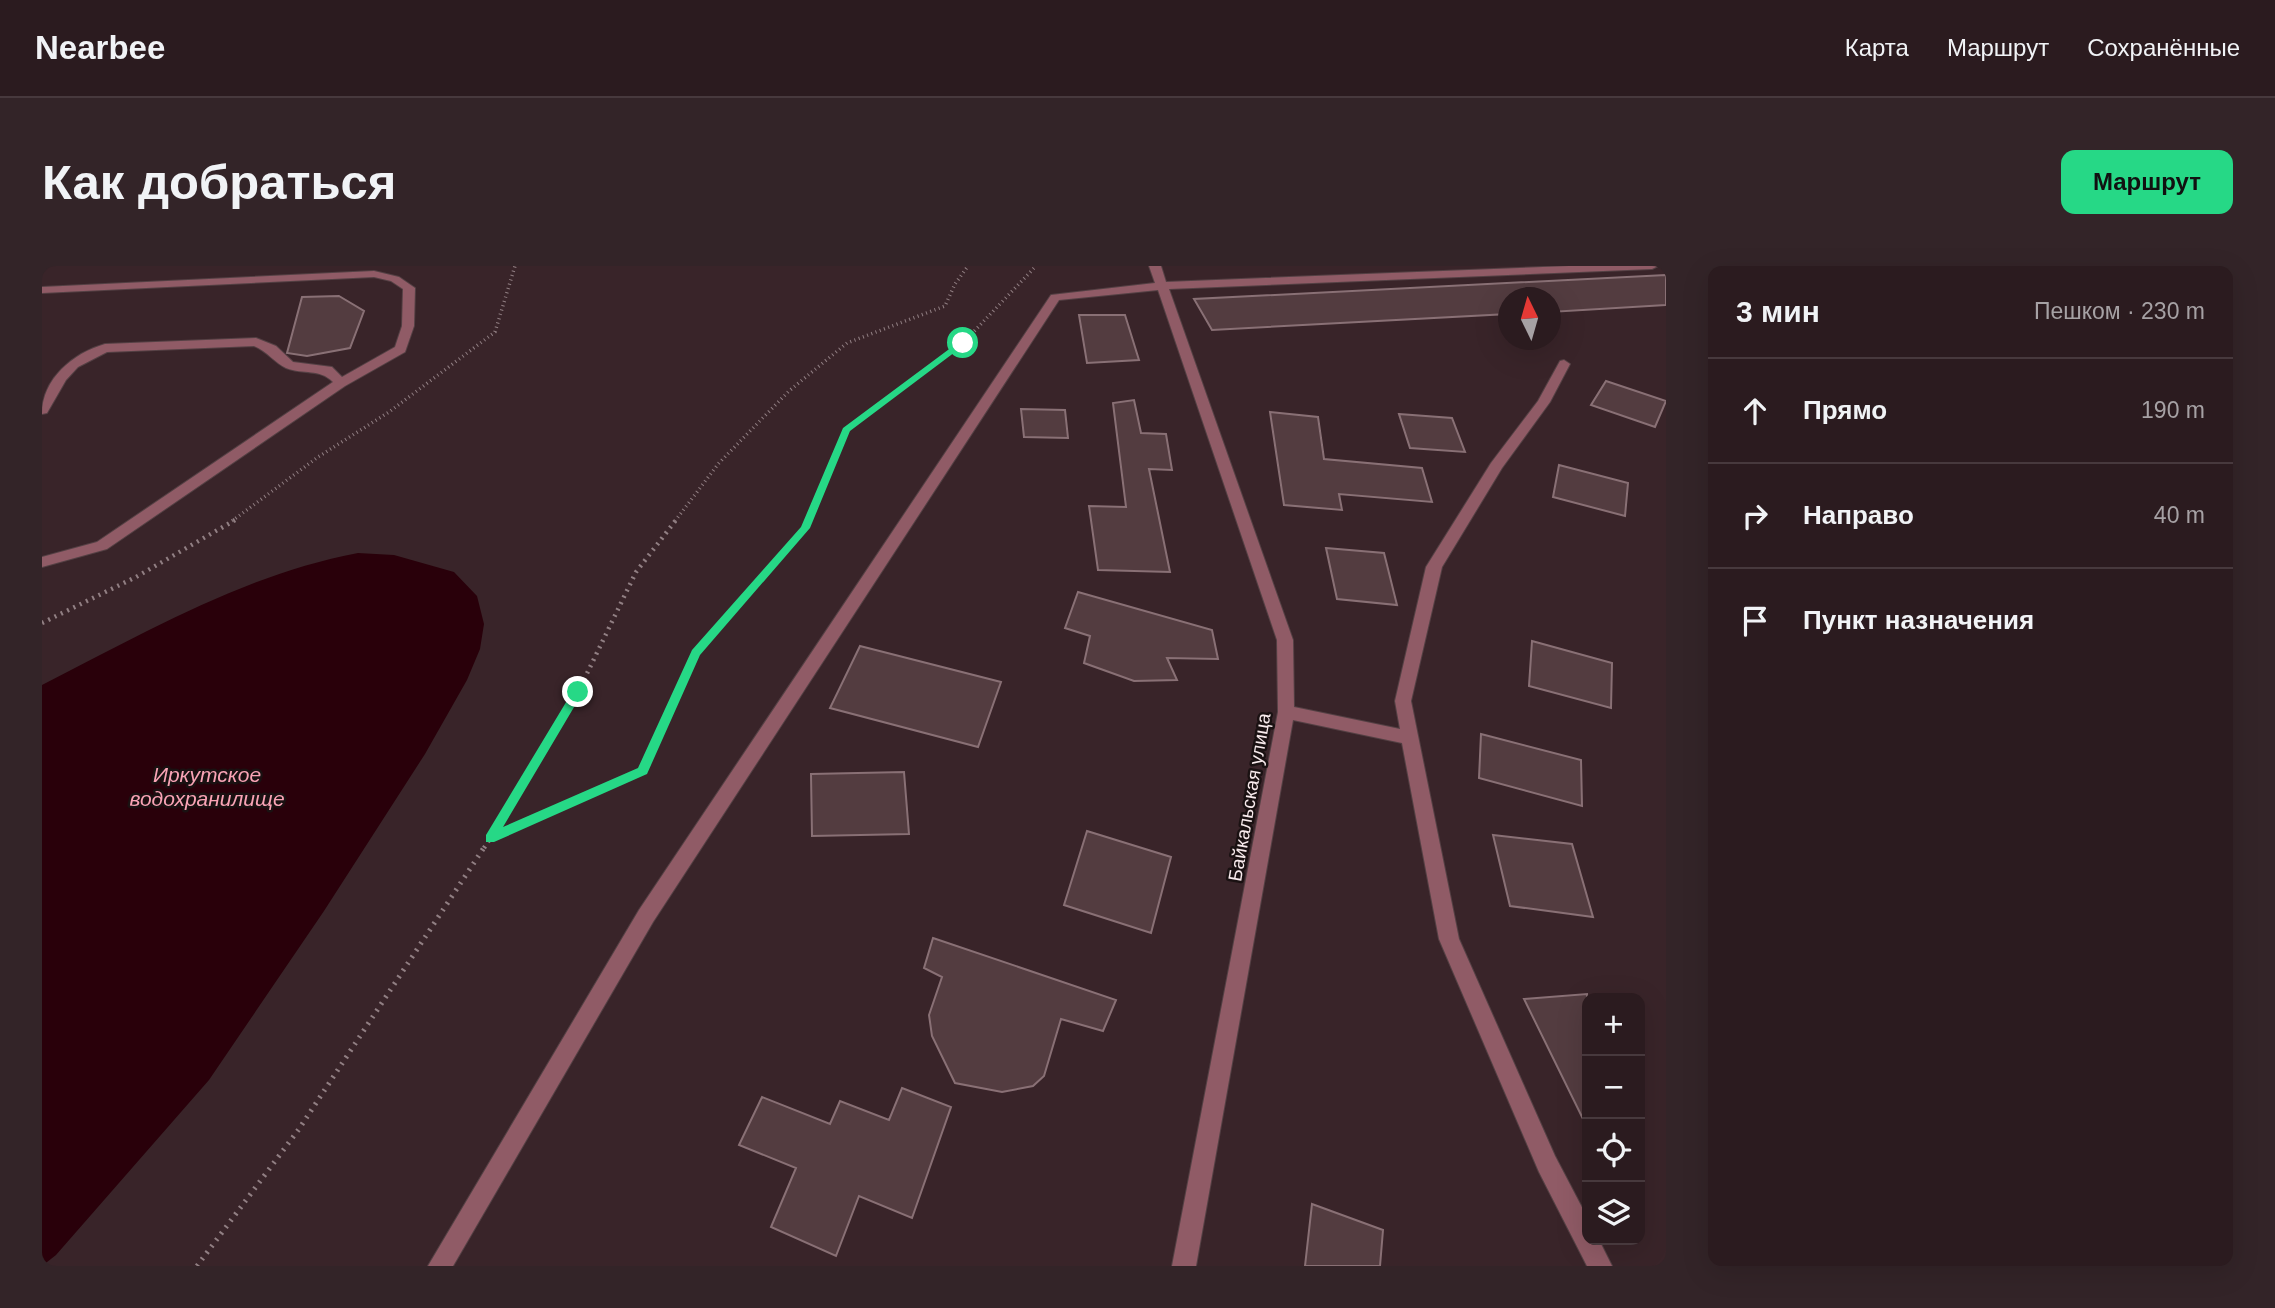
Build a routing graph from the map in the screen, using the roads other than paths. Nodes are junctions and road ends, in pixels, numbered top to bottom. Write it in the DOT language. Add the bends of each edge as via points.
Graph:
graph roads {
  1 [pos="1156,266"];
  2 [pos="1652,266"];
  3 [pos="1163,286"];
  4 [pos="42,290"];
  5 [pos="1564,364"];
  6 [pos="341,383"];
  7 [pos="42,410"];
  8 [pos="42,562"];
  9 [pos="1286,712"];
  10 [pos="1411,738"];
  11 [pos="440,1266"];
  12 [pos="1184,1266"];
  13 [pos="1600,1266"];
  1 -- 3 [label="street, Байкальская улица"];
  2 -- 3 [label="street"];
  3 -- 9 [label="street, Байкальская улица" via="1285,640"];
  3 -- 11 [label="street" via="1055,297 646,916"];
  4 -- 6 [label="street" via="374,274 396,279 409,288 408,326 401,349"];
  5 -- 10 [label="street" via="1544,402 1496,466 1434,567 1404,701"];
  6 -- 7 [label="street" via="328,370 289,365 256,342 106,348 84,354 69,366"];
  6 -- 8 [label="street" via="102,546"];
  9 -- 10 [label="street"];
  9 -- 12 [label="street, Байкальская улица"];
  10 -- 13 [label="street" via="1449,939 1547,1164"];
}
